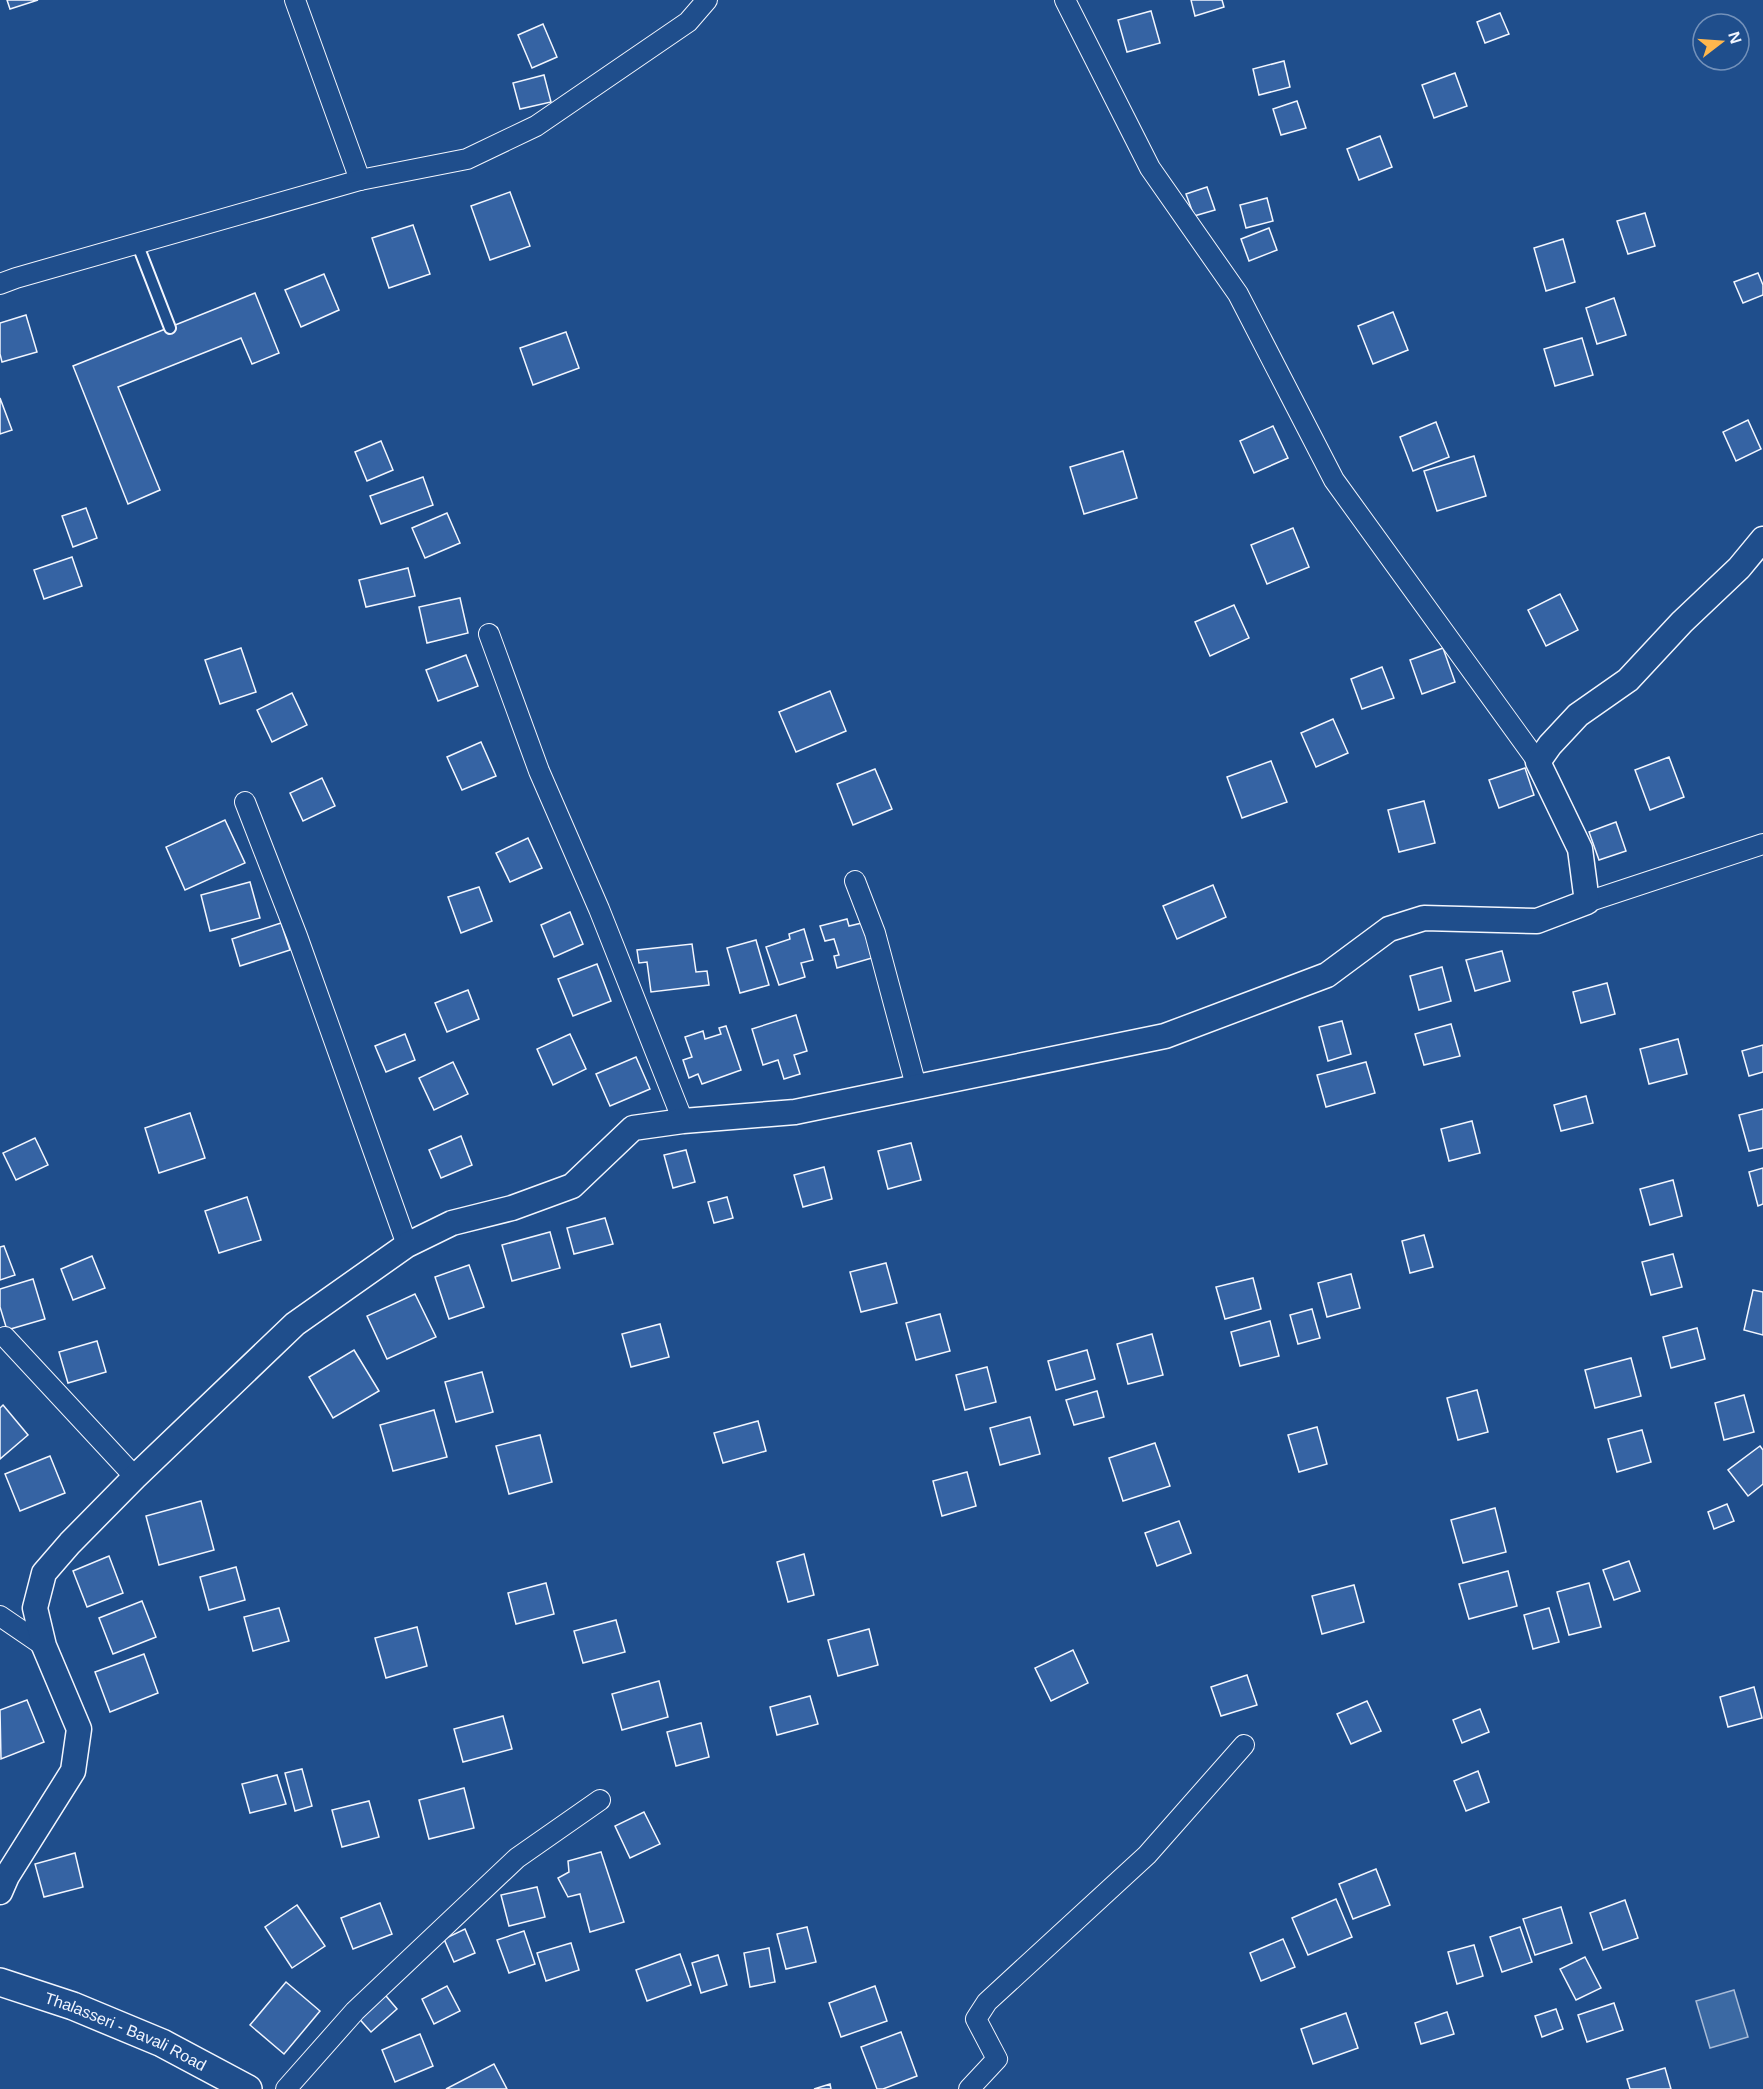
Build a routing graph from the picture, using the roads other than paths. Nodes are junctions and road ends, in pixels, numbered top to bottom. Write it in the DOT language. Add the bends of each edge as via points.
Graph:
graph roads {
  1 [pos="295,0"];
  2 [pos="707,0"];
  3 [pos="1065,0"];
  4 [pos="360,180"];
  5 [pos="137,243"];
  6 [pos="0,284"];
  7 [pos="170,328"];
  8 [pos="1763,539"];
  9 [pos="489,634"];
  10 [pos="1538,762"];
  11 [pos="246,802"];
  12 [pos="1763,844"];
  13 [pos="855,881"];
  14 [pos="1587,902"];
  15 [pos="916,1086"];
  16 [pos="684,1121"];
  17 [pos="407,1245"];
  18 [pos="5,1337"];
  19 [pos="135,1477"];
  20 [pos="0,1616"];
  21 [pos="44,1646"];
  22 [pos="1244,1744"];
  23 [pos="600,1800"];
  24 [pos="0,1892"];
  25 [pos="0,1982"];
  26 [pos="248,2089"];
  27 [pos="286,2089"];
  28 [pos="969,2089"];
  1 -- 4 [label="street"];
  2 -- 4 [label="street" via="688,22 536,126 467,159"];
  3 -- 10 [label="street" via="1150,168 1238,294 1334,480"];
  4 -- 5 [label="street"];
  5 -- 6 [label="street"];
  5 -- 7 [label="lane"];
  8 -- 10 [label="street" via="1628,680 1578,715"];
  9 -- 16 [label="street" via="539,771"];
  10 -- 14 [label="street" via="1580,849"];
  11 -- 17 [label="street"];
  12 -- 14 [label="street"];
  13 -- 15 [label="street" via="875,933"];
  14 -- 15 [label="street" via="1537,921 1424,918 1389,929 1327,975 1165,1036"];
  15 -- 16 [label="street" via="795,1112"];
  16 -- 17 [label="street" via="633,1128 572,1186 512,1209 452,1223"];
  17 -- 19 [label="street" via="295,1324"];
  18 -- 19 [label="street"];
  19 -- 21 [label="street" via="44,1573 35,1608"];
  20 -- 21 [label="street"];
  21 -- 24 [label="street" via="79,1729 73,1771"];
  22 -- 28 [label="street" via="1147,1855 987,2002 976,2019 997,2059"];
  23 -- 27 [label="street" via="517,1858 355,2011"];
  25 -- 26 [label="main road, Thalasseri - Bavali Road" via="74,2006 162,2043"];
}
